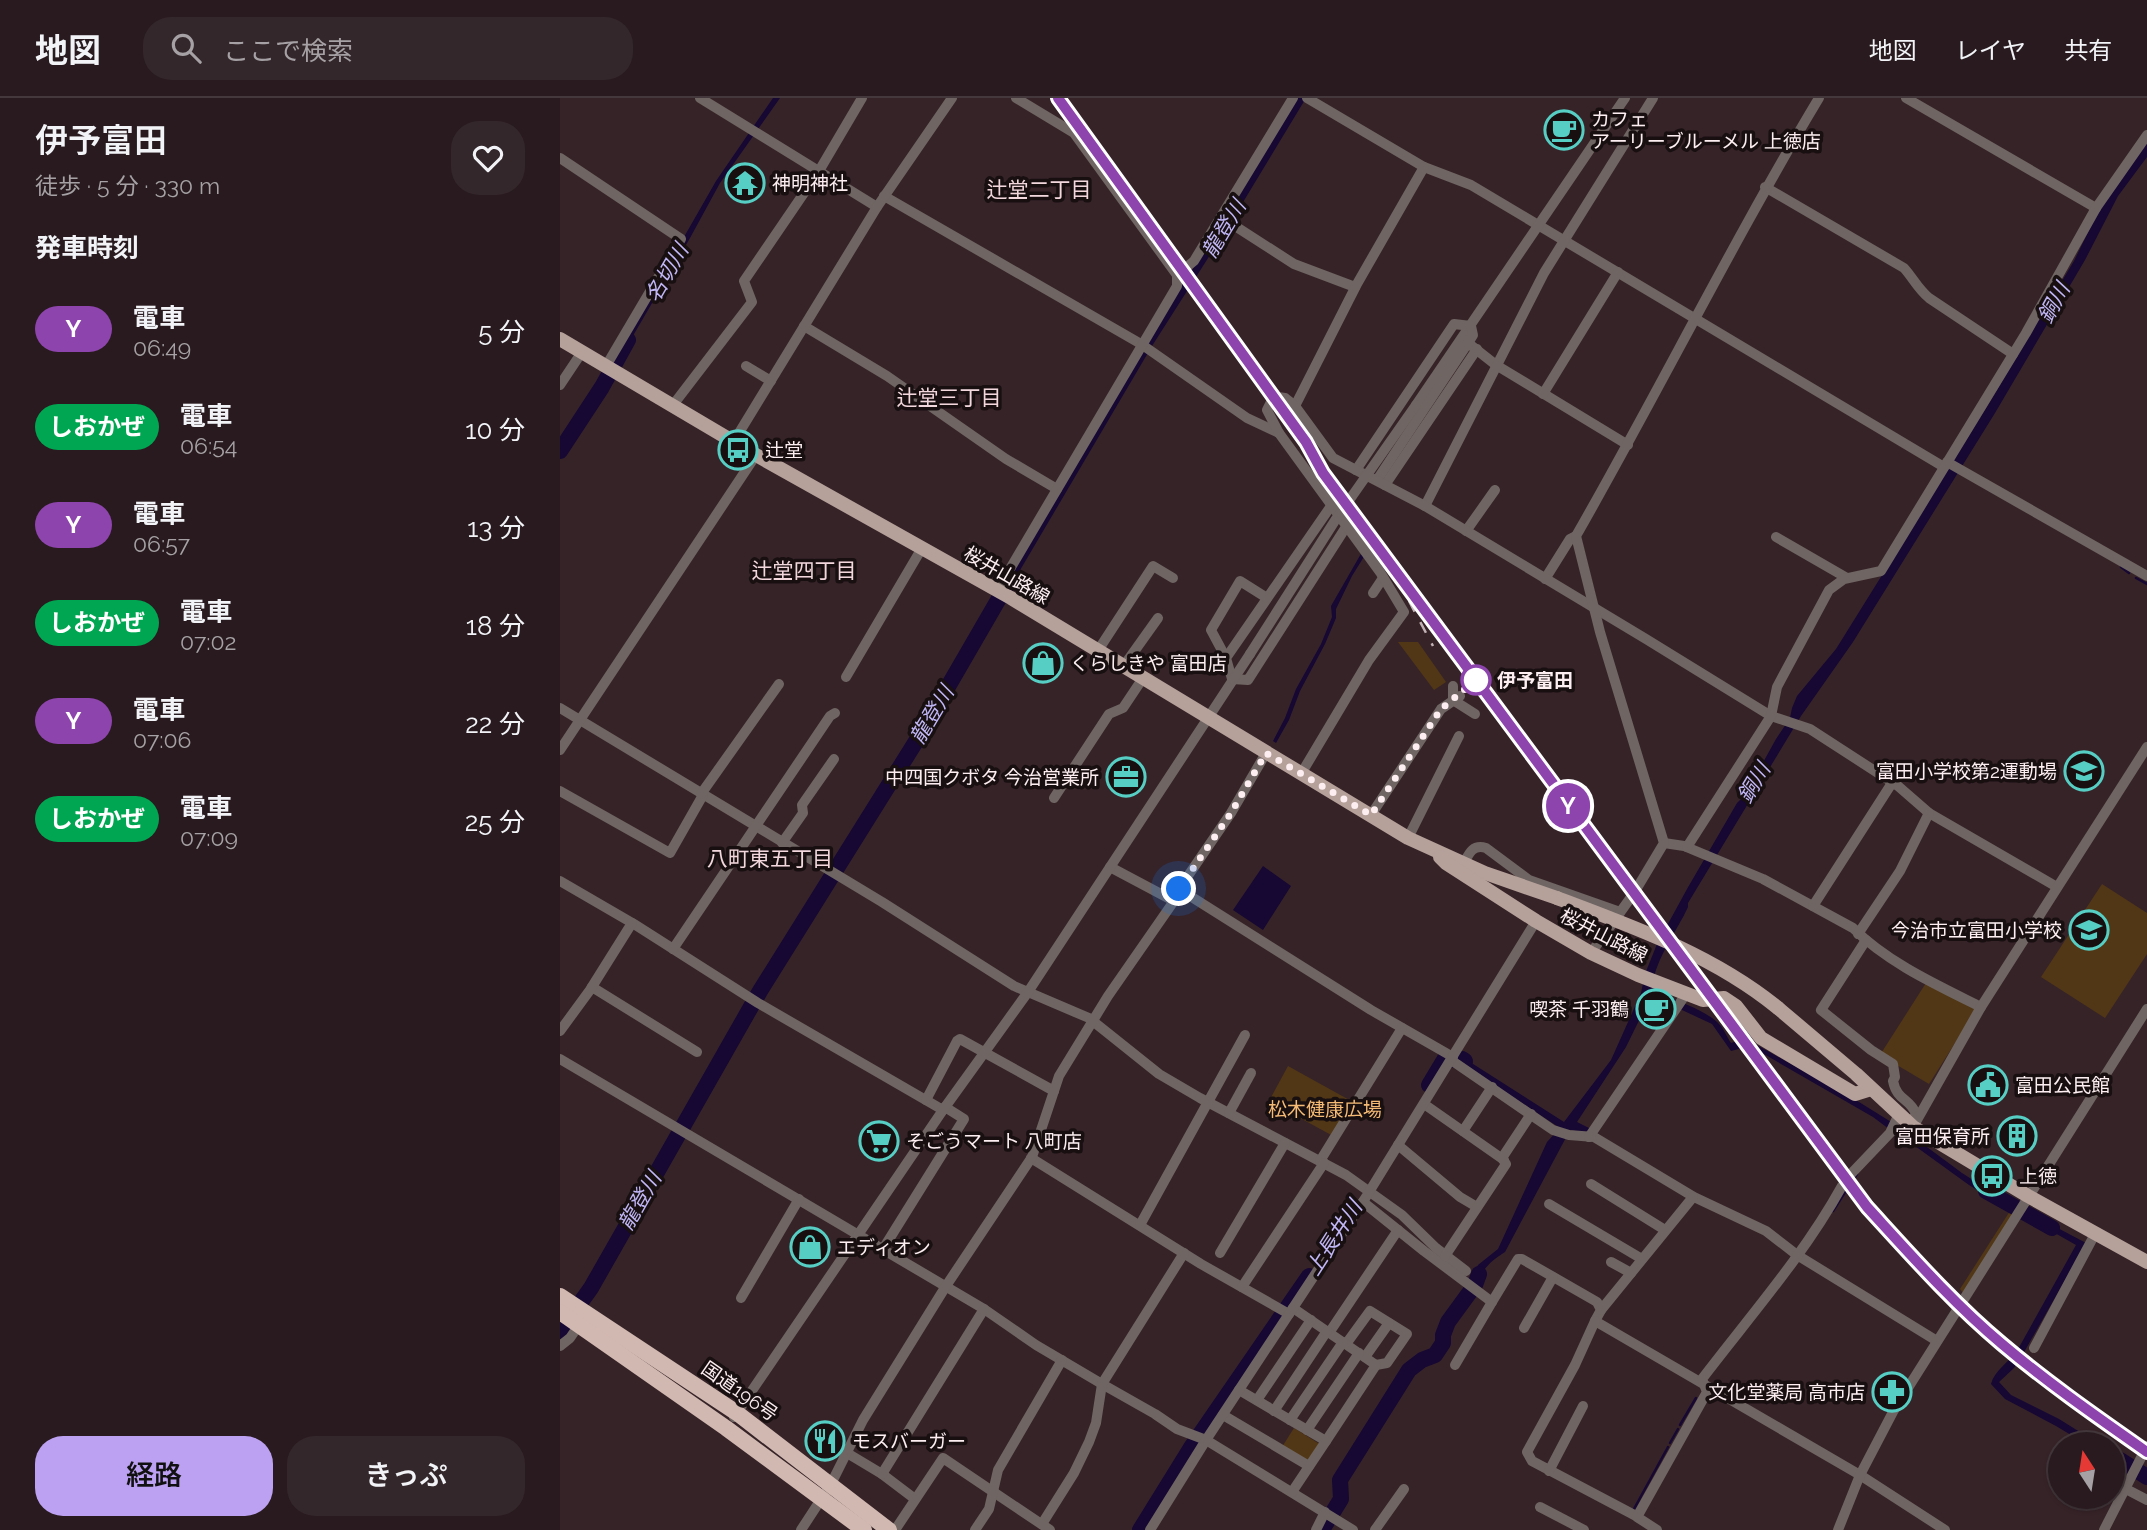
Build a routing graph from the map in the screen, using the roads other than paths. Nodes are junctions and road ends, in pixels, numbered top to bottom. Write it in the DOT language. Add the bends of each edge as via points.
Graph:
graph roads {
  1 [pos="700,98"];
  2 [pos="862,98"];
  3 [pos="952,98"];
  4 [pos="1016,98"];
  5 [pos="1293,98"];
  6 [pos="1307,98"];
  7 [pos="1625,98"];
  8 [pos="1653,98"];
  9 [pos="1819,98"];
  10 [pos="1906,98"];
  11 [pos="1925,103"];
  12 [pos="2147,135"];
  13 [pos="560,158"];
  14 [pos="1424,167"];
  15 [pos="819,171"];
  16 [pos="1765,187"];
  17 [pos="884,196"];
  18 [pos="877,207"];
  19 [pos="2096,208"];
  20 [pos="1221,217"];
  21 [pos="1538,225"];
  22 [pos="1565,242"];
  23 [pos="1618,272"];
  24 [pos="1177,275"];
  25 [pos="1355,287"];
  26 [pos="1695,317"];
  27 [pos="804,326"];
  28 [pos="1471,326"];
  29 [pos="560,339"];
  30 [pos="1141,345"];
  31 [pos="1473,346"];
  32 [pos="582,352"];
  33 [pos="2013,354"];
  34 [pos="1496,365"];
  35 [pos="606,366"];
  36 [pos="746,366"];
  37 [pos="771,381"];
  38 [pos="560,385"];
  39 [pos="1543,394"];
  40 [pos="673,405"];
  41 [pos="1295,407"];
  42 [pos="1279,433"];
  43 [pos="734,441"];
  44 [pos="1628,445"];
  45 [pos="756,455"];
  46 [pos="1946,465"];
  47 [pos="1356,470"];
  48 [pos="1381,483"];
  49 [pos="1057,489"];
  50 [pos="1495,490"];
  51 [pos="1331,506"];
  52 [pos="1425,506"];
  53 [pos="1346,527"];
  54 [pos="1466,531"];
  55 [pos="1576,536"];
  56 [pos="1776,537"];
  57 [pos="922,548"];
  58 [pos="2147,576"];
  59 [pos="1173,578"];
  60 [pos="1383,578"];
  61 [pos="1847,578"];
  62 [pos="1545,579"];
  63 [pos="997,591"];
  64 [pos="1373,593"];
  65 [pos="1267,598"];
  66 [pos="1594,609"];
  67 [pos="1158,618"];
  68 [pos="1097,652"];
  69 [pos="1226,658"];
  70 [pos="1123,667"];
  71 [pos="846,677"];
  72 [pos="1143,678"];
  73 [pos="1232,679"];
  74 [pos="779,684"];
  75 [pos="560,708"];
  76 [pos="835,713"];
  77 [pos="1475,714"];
  78 [pos="1208,716"];
  79 [pos="1771,716"];
  80 [pos="580,721"];
  81 [pos="1459,736"];
  82 [pos="560,750"];
  83 [pos="2146,750"];
  84 [pos="1266,753"];
  85 [pos="834,759"];
  86 [pos="1301,774"];
  87 [pos="1892,783"];
  88 [pos="560,791"];
  89 [pos="702,794"];
  90 [pos="1054,798"];
  91 [pos="1929,813"];
  92 [pos="1371,815"];
  93 [pos="755,827"];
  94 [pos="1408,838"];
  95 [pos="782,843"];
  96 [pos="1664,843"];
  97 [pos="1687,847"];
  98 [pos="1433,848"];
  99 [pos="1464,863"];
  100 [pos="1110,867"];
  101 [pos="560,881"];
  102 [pos="2057,887"];
  103 [pos="1179,889"];
  104 [pos="1174,901"];
  105 [pos="1813,906"];
  106 [pos="1620,912"];
  107 [pos="1536,921"];
  108 [pos="632,923"];
  109 [pos="1862,937"];
  110 [pos="673,949"];
  111 [pos="1591,953"];
  112 [pos="592,987"];
  113 [pos="1028,992"];
  114 [pos="1686,994"];
  115 [pos="1981,1007"];
  116 [pos="2147,1009"];
  117 [pos="1092,1021"];
  118 [pos="1402,1028"];
  119 [pos="560,1031"];
  120 [pos="1245,1035"];
  121 [pos="697,1052"];
  122 [pos="985,1052"];
  123 [pos="1452,1058"];
  124 [pos="560,1059"];
  125 [pos="1251,1073"];
  126 [pos="1492,1087"];
  127 [pos="1871,1089"];
  128 [pos="1054,1091"];
  129 [pos="926,1100"];
  130 [pos="1207,1101"];
  131 [pos="1424,1104"];
  132 [pos="944,1108"];
  133 [pos="1229,1113"];
  134 [pos="1531,1114"];
  135 [pos="1907,1122"];
  136 [pos="1463,1131"];
  137 [pos="1589,1137"];
  138 [pos="1285,1143"];
  139 [pos="1398,1146"];
  140 [pos="1031,1158"];
  141 [pos="1504,1160"];
  142 [pos="1322,1162"];
  143 [pos="1849,1176"];
  144 [pos="1591,1184"];
  145 [pos="1842,1186"];
  146 [pos="1370,1191"];
  147 [pos="2028,1196"];
  148 [pos="1693,1197"];
  149 [pos="799,1199"];
  150 [pos="1363,1202"];
  151 [pos="1549,1204"];
  152 [pos="1477,1207"];
  153 [pos="1140,1225"];
  154 [pos="1398,1230"];
  155 [pos="1665,1230"];
  156 [pos="859,1234"];
  157 [pos="2095,1234"];
  158 [pos="883,1249"];
  159 [pos="1184,1253"];
  160 [pos="1220,1253"];
  161 [pos="1797,1255"];
  162 [pos="1642,1259"];
  163 [pos="1445,1262"];
  164 [pos="1611,1262"];
  165 [pos="2147,1262"];
  166 [pos="1466,1271"];
  167 [pos="1631,1273"];
  168 [pos="1553,1277"];
  169 [pos="946,1286"];
  170 [pos="1242,1287"];
  171 [pos="741,1298"];
  172 [pos="1492,1302"];
  173 [pos="563,1306"];
  174 [pos="984,1308"];
  175 [pos="1601,1310"];
  176 [pos="1291,1311"];
  177 [pos="582,1318"];
  178 [pos="1311,1320"];
  179 [pos="1595,1321"];
  180 [pos="1389,1323"];
  181 [pos="1524,1328"];
  182 [pos="1328,1332"];
  183 [pos="1937,1342"];
  184 [pos="1345,1343"];
  185 [pos="560,1346"];
  186 [pos="2034,1348"];
  187 [pos="1362,1355"];
  188 [pos="1062,1360"];
  189 [pos="1376,1365"];
  190 [pos="1455,1366"];
  191 [pos="1317,1380"];
  192 [pos="1102,1384"];
  193 [pos="1705,1386"];
  194 [pos="1239,1390"];
  195 [pos="1334,1391"];
  196 [pos="1257,1400"];
  197 [pos="1583,1406"];
  198 [pos="1274,1410"];
  199 [pos="737,1413"];
  200 [pos="1223,1415"];
  201 [pos="1290,1420"];
  202 [pos="726,1428"];
  203 [pos="1307,1430"];
  204 [pos="1206,1440"];
  205 [pos="1326,1441"];
  206 [pos="2147,1446"];
  207 [pos="847,1453"];
  208 [pos="1309,1466"];
  209 [pos="1549,1471"];
  210 [pos="882,1474"];
  211 [pos="1860,1475"];
  212 [pos="1404,1489"];
  213 [pos="2126,1489"];
  214 [pos="826,1491"];
  215 [pos="993,1492"];
  216 [pos="1292,1492"];
  217 [pos="915,1499"];
  218 [pos="2147,1500"];
  219 [pos="1540,1507"];
  220 [pos="1325,1512"];
  221 [pos="1638,1517"];
  222 [pos="1927,1518"];
  223 [pos="1046,1527"];
  224 [pos="802,1530"];
  225 [pos="864,1530"];
  226 [pos="889,1530"];
  227 [pos="895,1530"];
  228 [pos="975,1530"];
  229 [pos="1150,1530"];
  230 [pos="1315,1530"];
  231 [pos="1353,1530"];
  232 [pos="1375,1530"];
  233 [pos="1584,1530"];
  234 [pos="1657,1530"];
  235 [pos="1838,1530"];
  236 [pos="1919,1530"];
  237 [pos="1945,1530"];
  238 [pos="2104,1530"];
  1 -- 15 [label="street"];
  2 -- 15 [label="street"];
  3 -- 17 [label="street"];
  4 -- 24 [label="street" via="1074,133"];
  5 -- 20 [label="street"];
  6 -- 14 [label="street"];
  7 -- 21 [label="street"];
  8 -- 22 [label="street"];
  9 -- 16 [label="street"];
  10 -- 11 [label="street"];
  11 -- 19 [label="street"];
  12 -- 19 [label="street"];
  13 -- 35 [label="street" via="681,239"];
  14 -- 21 [label="street" via="1471,185"];
  14 -- 25 [label="street"];
  15 -- 18 [label="street"];
  15 -- 40 [label="street" via="744,281 752,302"];
  16 -- 26 [label="street"];
  16 -- 33 [label="street" via="1904,268 1929,298"];
  17 -- 18 [label="street"];
  17 -- 30 [label="street"];
  18 -- 27 [label="street"];
  19 -- 33 [label="street"];
  20 -- 24 [label="street" via="1194,261"];
  20 -- 25 [label="street" via="1294,264"];
  21 -- 22 [label="street"];
  21 -- 28 [label="street"];
  22 -- 23 [label="street"];
  22 -- 34 [label="street"];
  23 -- 26 [label="street"];
  23 -- 39 [label="street"];
  24 -- 30 [label="street" via="1177,286"];
  25 -- 41 [label="street"];
  26 -- 44 [label="street"];
  26 -- 46 [label="street"];
  27 -- 37 [label="street"];
  27 -- 49 [label="street"];
  28 -- 31 [label="street"];
  28 -- 47 [label="street" via="1454,324"];
  28 -- 73 [label="street, bridge" via="1336,519"];
  29 -- 32 [label="main road, 桜井山路線"];
  30 -- 42 [label="street" via="1247,418"];
  30 -- 49 [label="street"];
  31 -- 34 [label="street"];
  31 -- 48 [label="street"];
  32 -- 35 [label="main road, 桜井山路線"];
  32 -- 38 [label="street"];
  33 -- 46 [label="street"];
  34 -- 39 [label="street"];
  34 -- 52 [label="street"];
  35 -- 40 [label="main road, 桜井山路線"];
  36 -- 37 [label="street"];
  37 -- 43 [label="street"];
  39 -- 44 [label="street"];
  40 -- 43 [label="main road, 桜井山路線"];
  41 -- 42 [label="street" via="1285,398 1270,402 1267,410"];
  41 -- 47 [label="street" via="1334,458"];
  42 -- 51 [label="street"];
  43 -- 45 [label="main road, 桜井山路線"];
  44 -- 55 [label="street"];
  45 -- 57 [label="main road, 桜井山路線"];
  45 -- 80 [label="street"];
  46 -- 58 [label="street"];
  46 -- 61 [label="street" via="1881,571"];
  47 -- 48 [label="street"];
  48 -- 52 [label="street"];
  49 -- 63 [label="street"];
  50 -- 54 [label="street"];
  51 -- 53 [label="street"];
  51 -- 65 [label="street"];
  52 -- 54 [label="street"];
  53 -- 60 [label="street"];
  53 -- 73 [label="street" via="1248,680"];
  54 -- 62 [label="street"];
  55 -- 62 [label="street"];
  55 -- 66 [label="street"];
  56 -- 61 [label="street"];
  57 -- 63 [label="main road, 桜井山路線"];
  57 -- 71 [label="street"];
  59 -- 68 [label="street" via="1153,566"];
  60 -- 64 [label="street"];
  60 -- 86 [label="street" via="1404,612 1369,660"];
  61 -- 79 [label="street" via="1829,590 1802,636 1777,687"];
  62 -- 66 [label="street"];
  63 -- 68 [label="main road, 桜井山路線"];
  65 -- 69 [label="street"];
  65 -- 69 [label="street" via="1240,581 1211,630"];
  66 -- 79 [label="street"];
  66 -- 96 [label="street"];
  67 -- 70 [label="street"];
  68 -- 70 [label="main road, 桜井山路線"];
  69 -- 73 [label="street"];
  70 -- 72 [label="main road, 桜井山路線"];
  72 -- 78 [label="main road, 桜井山路線"];
  72 -- 90 [label="street" via="1123,708 1109,714"];
  73 -- 78 [label="street"];
  74 -- 89 [label="street"];
  75 -- 80 [label="street"];
  76 -- 93 [label="street"];
  77 -- 92 [label="street" via="1455,694"];
  78 -- 84 [label="main road, 桜井山路線"];
  78 -- 100 [label="street"];
  79 -- 87 [label="street" via="1810,729"];
  79 -- 97 [label="street"];
  80 -- 82 [label="street"];
  80 -- 89 [label="street"];
  81 -- 94 [label="street"];
  83 -- 102 [label="street"];
  84 -- 86 [label="main road, 桜井山路線"];
  84 -- 103 [label="street"];
  85 -- 95 [label="street"];
  86 -- 92 [label="main road, 桜井山路線"];
  87 -- 91 [label="street"];
  87 -- 105 [label="street"];
  88 -- 89 [label="street" via="670,853"];
  89 -- 93 [label="street"];
  91 -- 102 [label="street"];
  91 -- 109 [label="street"];
  92 -- 94 [label="main road, 桜井山路線"];
  93 -- 95 [label="street"];
  93 -- 110 [label="street"];
  94 -- 98 [label="main road, 桜井山路線"];
  95 -- 113 [label="street"];
  96 -- 97 [label="street"];
  96 -- 106 [label="street"];
  97 -- 105 [label="street"];
  98 -- 99 [label="main road, 桜井山路線"];
  98 -- 107 [label="main road, 桜井山路線" via="1446,863"];
  99 -- 106 [label="street" via="1480,846 1529,880"];
  99 -- 127 [label="main road, 桜井山路線, bridge" via="1692,952 1778,1008"];
  100 -- 104 [label="street"];
  100 -- 113 [label="street"];
  101 -- 108 [label="street"];
  102 -- 115 [label="street"];
  103 -- 104 [label="street"];
  103 -- 118 [label="street"];
  104 -- 117 [label="street"];
  105 -- 109 [label="street"];
  106 -- 111 [label="street"];
  107 -- 111 [label="main road, 桜井山路線"];
  107 -- 123 [label="street"];
  108 -- 110 [label="street"];
  108 -- 112 [label="street"];
  109 -- 115 [label="street" via="1903,966"];
  109 -- 135 [label="street" via="1821,1010 1893,1064 1895,1092 1916,1114"];
  110 -- 129 [label="street"];
  111 -- 114 [label="main road, 桜井山路線"];
  112 -- 119 [label="street"];
  112 -- 121 [label="street"];
  113 -- 117 [label="street"];
  113 -- 122 [label="street"];
  114 -- 127 [label="main road, 桜井山路線" via="1703,1000 1724,998 1736,1006 1760,1038 1855,1094"];
  114 -- 137 [label="street"];
  115 -- 135 [label="street"];
  116 -- 147 [label="street"];
  117 -- 128 [label="street"];
  117 -- 130 [label="street" via="1159,1074"];
  118 -- 123 [label="street"];
  118 -- 142 [label="street"];
  120 -- 130 [label="street"];
  122 -- 128 [label="street"];
  122 -- 129 [label="street" via="957,1041"];
  122 -- 132 [label="street"];
  123 -- 126 [label="street"];
  123 -- 131 [label="street"];
  124 -- 149 [label="street"];
  125 -- 133 [label="street"];
  126 -- 134 [label="street"];
  126 -- 136 [label="street"];
  127 -- 135 [label="main road, 桜井山路線"];
  128 -- 140 [label="street"];
  129 -- 132 [label="street"];
  130 -- 133 [label="street"];
  130 -- 153 [label="street"];
  131 -- 136 [label="street"];
  131 -- 139 [label="street"];
  132 -- 156 [label="street"];
  132 -- 158 [label="street" via="964,1119"];
  133 -- 138 [label="street"];
  134 -- 137 [label="street" via="1553,1130"];
  134 -- 141 [label="street"];
  135 -- 143 [label="street" via="1890,1133"];
  135 -- 147 [label="main road, 桜井山路線"];
  136 -- 141 [label="street"];
  137 -- 148 [label="street"];
  138 -- 142 [label="street"];
  138 -- 160 [label="street"];
  139 -- 146 [label="street"];
  139 -- 152 [label="street"];
  140 -- 153 [label="street"];
  140 -- 169 [label="street"];
  141 -- 152 [label="street" via="1506,1164"];
  142 -- 146 [label="street"];
  142 -- 170 [label="street"];
  144 -- 155 [label="street"];
  145 -- 161 [label="street"];
  146 -- 150 [label="street"];
  146 -- 163 [label="street" via="1402,1215"];
  147 -- 157 [label="main road, 桜井山路線"];
  147 -- 183 [label="street"];
  148 -- 155 [label="street"];
  148 -- 161 [label="street" via="1766,1231"];
  149 -- 156 [label="street"];
  149 -- 171 [label="street"];
  150 -- 154 [label="street"];
  150 -- 176 [label="street"];
  151 -- 162 [label="street"];
  152 -- 163 [label="street"];
  153 -- 159 [label="street"];
  154 -- 163 [label="street"];
  154 -- 182 [label="street"];
  155 -- 162 [label="street"];
  156 -- 158 [label="street"];
  156 -- 199 [label="street"];
  157 -- 165 [label="main road, 桜井山路線"];
  157 -- 186 [label="street"];
  158 -- 169 [label="street"];
  159 -- 170 [label="street"];
  159 -- 192 [label="street"];
  161 -- 183 [label="street"];
  161 -- 193 [label="street" via="1702,1379"];
  162 -- 167 [label="street"];
  163 -- 166 [label="street"];
  163 -- 172 [label="street"];
  164 -- 167 [label="street"];
  167 -- 175 [label="street"];
  168 -- 172 [label="street" via="1518,1259"];
  168 -- 175 [label="street" via="1597,1302"];
  168 -- 181 [label="street"];
  169 -- 174 [label="street"];
  169 -- 207 [label="street"];
  170 -- 176 [label="street"];
  172 -- 190 [label="street"];
  173 -- 177 [label="highway, 国道196号"];
  174 -- 188 [label="street"];
  174 -- 210 [label="street"];
  175 -- 179 [label="street"];
  176 -- 178 [label="street"];
  176 -- 194 [label="street"];
  177 -- 185 [label="street"];
  177 -- 199 [label="highway, 国道196号"];
  177 -- 202 [label="highway, 国道196号"];
  178 -- 182 [label="street"];
  178 -- 196 [label="street"];
  179 -- 193 [label="street"];
  179 -- 209 [label="street" via="1527,1452 1532,1461"];
  180 -- 184 [label="street" via="1370,1311"];
  180 -- 187 [label="street"];
  180 -- 189 [label="street" via="1407,1334 1387,1363"];
  182 -- 184 [label="street"];
  182 -- 198 [label="street"];
  183 -- 211 [label="street"];
  184 -- 187 [label="street"];
  184 -- 191 [label="street"];
  187 -- 189 [label="street"];
  187 -- 195 [label="street"];
  188 -- 192 [label="street"];
  188 -- 215 [label="street" via="998,1470"];
  189 -- 205 [label="street"];
  191 -- 195 [label="street"];
  191 -- 201 [label="street"];
  192 -- 204 [label="street" via="1177,1429"];
  192 -- 223 [label="street" via="1089,1442"];
  193 -- 211 [label="street"];
  193 -- 221 [label="street" via="1707,1392"];
  194 -- 196 [label="street"];
  194 -- 200 [label="street"];
  195 -- 203 [label="street"];
  196 -- 198 [label="street"];
  197 -- 209 [label="street"];
  198 -- 201 [label="street"];
  199 -- 202 [label="street"];
  199 -- 214 [label="highway, 国道196号"];
  200 -- 204 [label="street"];
  200 -- 208 [label="street"];
  201 -- 203 [label="street"];
  202 -- 214 [label="highway, 国道196号"];
  203 -- 205 [label="street"];
  204 -- 216 [label="street"];
  204 -- 229 [label="street"];
  205 -- 208 [label="street"];
  206 -- 213 [label="street"];
  207 -- 210 [label="street"];
  207 -- 214 [label="street"];
  208 -- 216 [label="street"];
  209 -- 221 [label="street"];
  210 -- 217 [label="street"];
  211 -- 222 [label="street"];
  211 -- 235 [label="street"];
  212 -- 232 [label="street"];
  213 -- 218 [label="street"];
  213 -- 238 [label="street"];
  214 -- 224 [label="street"];
  214 -- 225 [label="highway, 国道196号"];
  214 -- 226 [label="highway, 国道196号"];
  215 -- 217 [label="street" via="943,1458"];
  215 -- 223 [label="street"];
  215 -- 228 [label="street" via="989,1509"];
  216 -- 220 [label="street"];
  217 -- 227 [label="street"];
  219 -- 233 [label="street"];
  220 -- 230 [label="street"];
  220 -- 231 [label="street"];
  221 -- 234 [label="street"];
  222 -- 236 [label="street"];
  222 -- 237 [label="street"];
}
